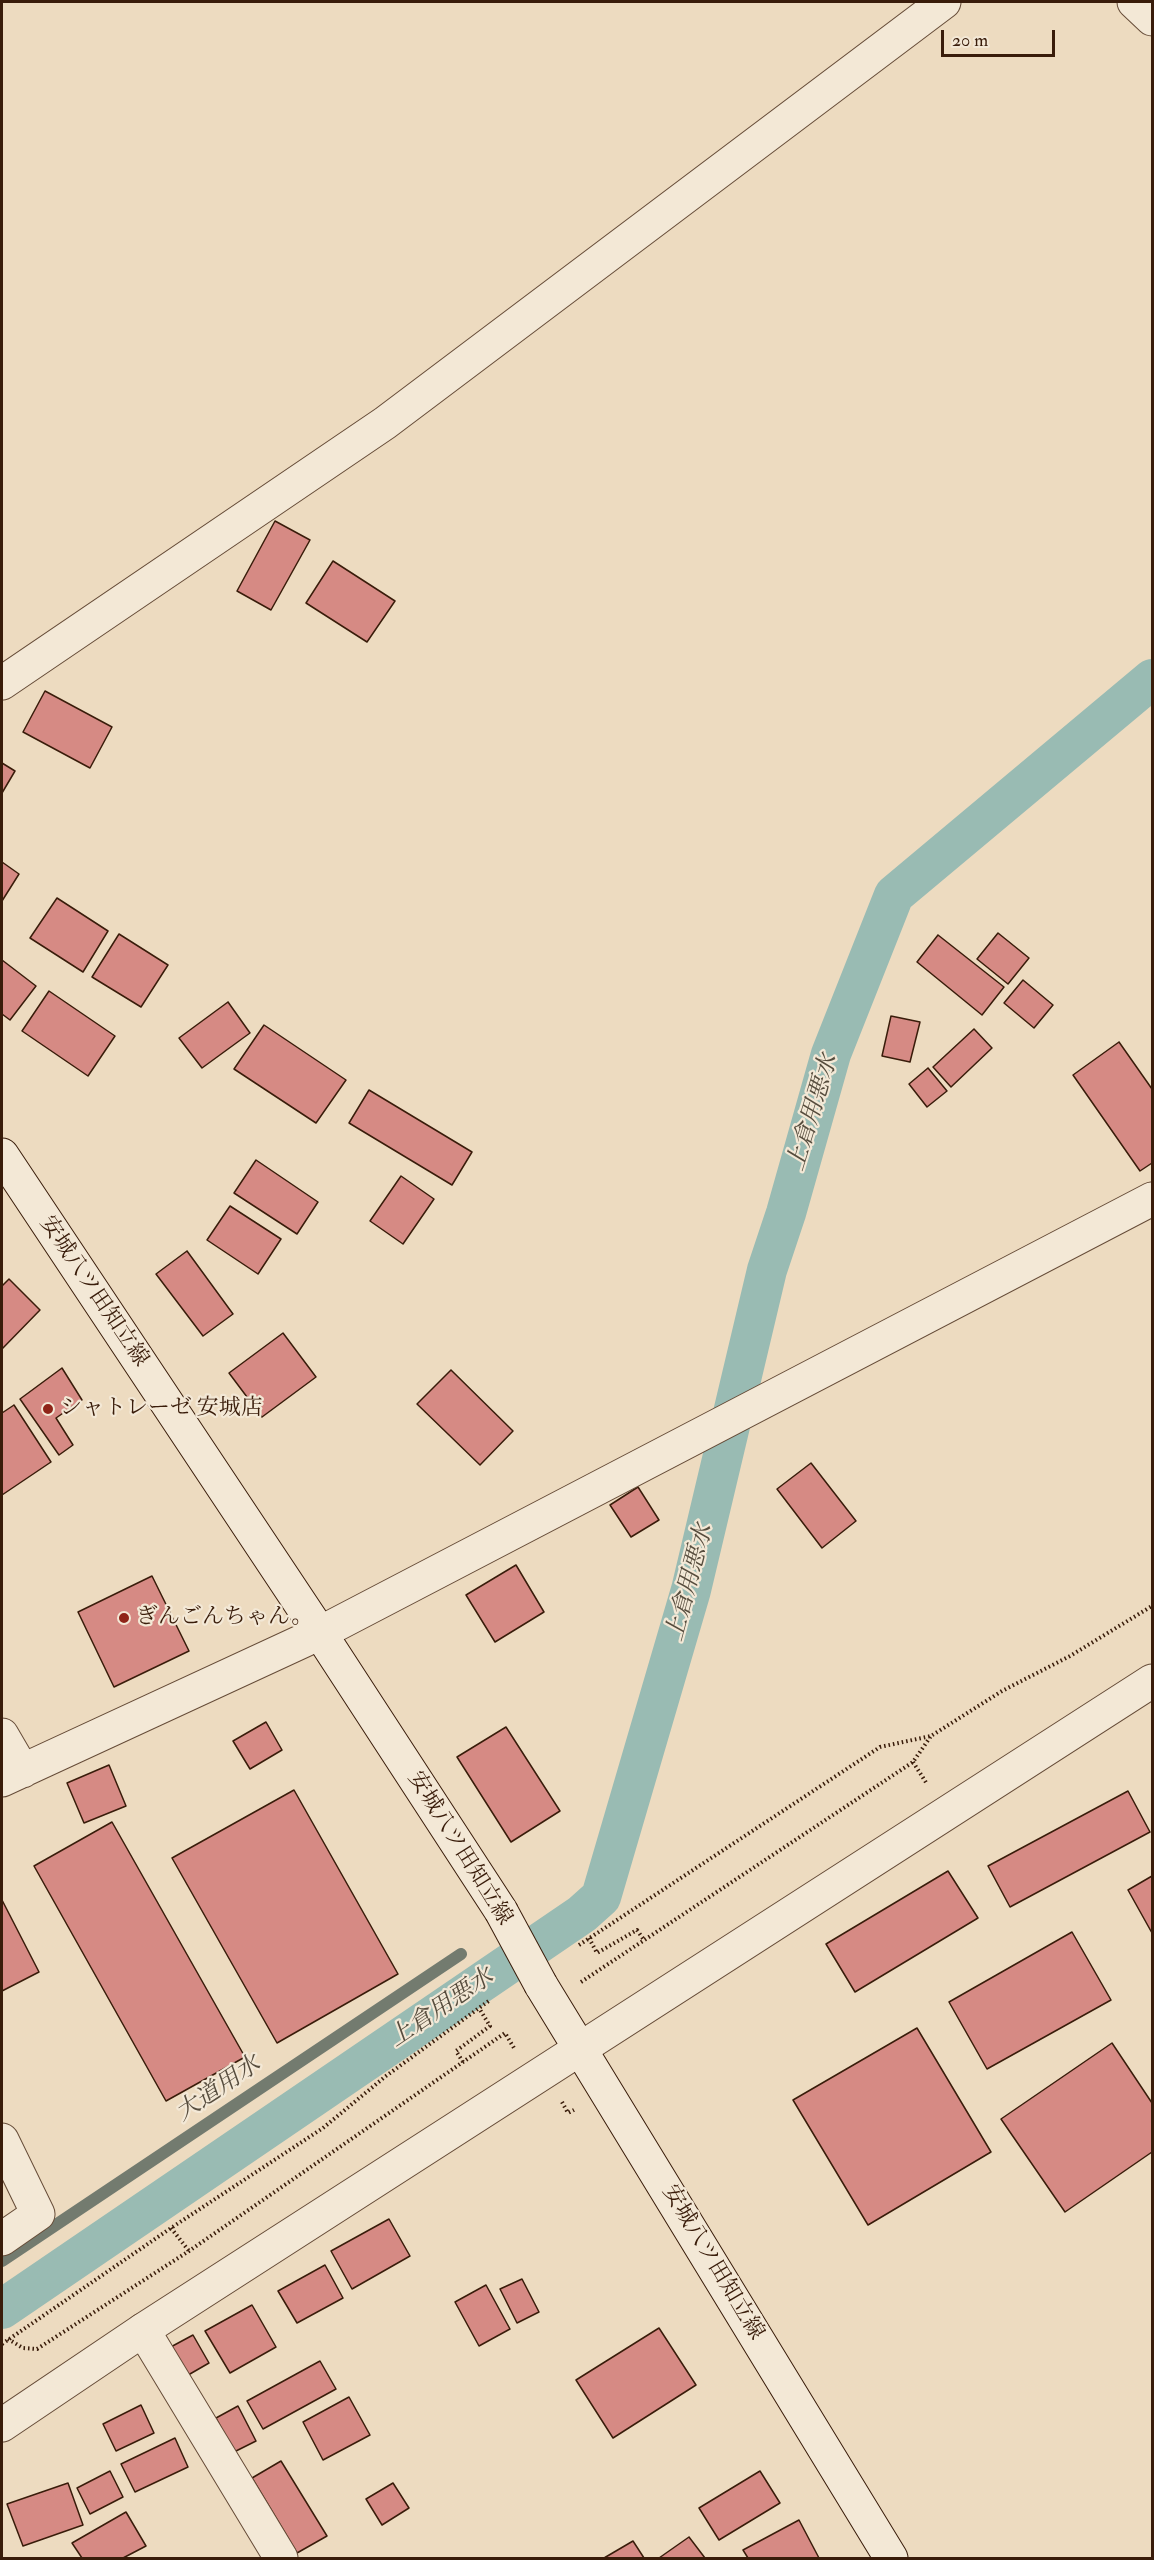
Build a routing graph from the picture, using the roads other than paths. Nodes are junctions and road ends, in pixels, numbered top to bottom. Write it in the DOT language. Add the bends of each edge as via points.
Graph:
graph roads {
  1 [pos="944,2"];
  2 [pos="2,683"];
  3 [pos="2,1155"];
  4 [pos="1152,1199"];
  5 [pos="320,1633"];
  6 [pos="1152,1681"];
  7 [pos="2,1735"];
  8 [pos="12,1775"];
  9 [pos="580,2048"];
  10 [pos="2,2140"];
  11 [pos="2,2239"];
  12 [pos="143,2330"];
  13 [pos="2,2425"];
  14 [pos="281,2559"];
  15 [pos="891,2559"];
  1 -- 2 [label="street" via="385,423"];
  3 -- 5 [label="street, 安城八ツ田知立線"];
  4 -- 5 [label="street"];
  5 -- 8 [label="street"];
  5 -- 9 [label="street, 安城八ツ田知立線, bridge" via="501,1911"];
  6 -- 9 [label="street"];
  7 -- 8 [label="street"];
  9 -- 12 [label="street"];
  9 -- 15 [label="street, 安城八ツ田知立線"];
  10 -- 11 [label="street" via="38,2214"];
  12 -- 13 [label="street"];
  12 -- 14 [label="street"];
}
